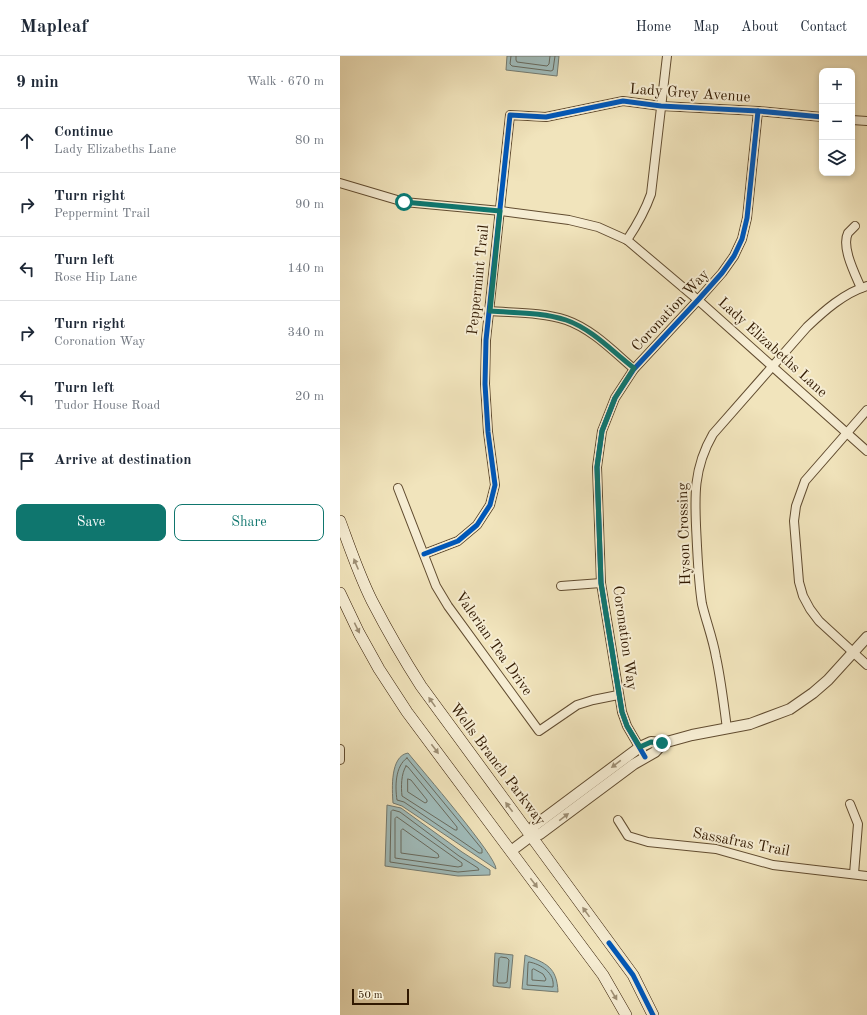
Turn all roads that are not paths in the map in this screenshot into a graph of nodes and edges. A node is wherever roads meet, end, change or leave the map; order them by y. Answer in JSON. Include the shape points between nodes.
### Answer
{"nodes":[{"id":1,"x":667,"y":56,"type":"edge"},
{"id":2,"x":661,"y":106,"type":"junction"},
{"id":3,"x":758,"y":111,"type":"junction"},
{"id":4,"x":510,"y":115,"type":"joint"},
{"id":5,"x":819,"y":117,"type":"edge"},
{"id":6,"x":855,"y":120,"type":"edge"},
{"id":7,"x":867,"y":121,"type":"edge"},
{"id":8,"x":340,"y":183,"type":"edge"},
{"id":9,"x":500,"y":211,"type":"junction"},
{"id":10,"x":855,"y":226,"type":"dead end"},
{"id":11,"x":627,"y":240,"type":"junction"},
{"id":12,"x":864,"y":287,"type":"edge"},
{"id":13,"x":698,"y":300,"type":"junction"},
{"id":14,"x":490,"y":311,"type":"junction"},
{"id":15,"x":772,"y":366,"type":"junction"},
{"id":16,"x":634,"y":368,"type":"junction"},
{"id":17,"x":867,"y":410,"type":"edge"},
{"id":18,"x":846,"y":432,"type":"junction"},
{"id":19,"x":867,"y":451,"type":"edge"},
{"id":20,"x":398,"y":488,"type":"dead end"},
{"id":21,"x":340,"y":521,"type":"edge"},
{"id":22,"x":424,"y":554,"type":"junction"},
{"id":23,"x":601,"y":583,"type":"junction"},
{"id":24,"x":561,"y":586,"type":"dead end"},
{"id":25,"x":340,"y":593,"type":"edge"},
{"id":26,"x":867,"y":637,"type":"edge"},
{"id":27,"x":853,"y":652,"type":"junction"},
{"id":28,"x":867,"y":665,"type":"edge"},
{"id":29,"x":618,"y":695,"type":"junction"},
{"id":30,"x":728,"y":729,"type":"junction"},
{"id":31,"x":662,"y":743,"type":"junction"},
{"id":32,"x":640,"y":747,"type":"junction"},
{"id":33,"x":340,"y":749,"type":"edge"},
{"id":34,"x":645,"y":757,"type":"junction"},
{"id":35,"x":340,"y":760,"type":"edge"},
{"id":36,"x":850,"y":804,"type":"dead end"},
{"id":37,"x":618,"y":820,"type":"dead end"},
{"id":38,"x":531,"y":836,"type":"junction"},
{"id":39,"x":511,"y":851,"type":"junction"},
{"id":40,"x":854,"y":874,"type":"junction"},
{"id":41,"x":867,"y":876,"type":"edge"},
{"id":42,"x":626,"y":1015,"type":"edge"},
{"id":43,"x":653,"y":1015,"type":"edge"}],
"edges":[{"from":1,"to":2,"type":"street"},
{"from":2,"to":3,"type":"street","name":"Lady Grey Avenue"},
{"from":2,"to":4,"type":"street","name":"Lady Grey Avenue","via":[[623,101],[546,116]]},
{"from":2,"to":11,"type":"street","via":[[650,194],[640,221]]},
{"from":3,"to":5,"type":"street","name":"Lady Grey Avenue"},
{"from":3,"to":13,"type":"street","name":"Coronation Way","via":[[747,218],[742,239],[722,273]]},
{"from":4,"to":9,"type":"street","name":"Peppermint Trail"},
{"from":6,"to":7,"type":"street"},
{"from":8,"to":9,"type":"street","name":"Lady Elizabeths Lane","via":[[404,202]]},
{"from":9,"to":11,"type":"street","name":"Lady Elizabeths Lane","via":[[569,220],[598,227]]},
{"from":9,"to":14,"type":"street","name":"Peppermint Trail"},
{"from":10,"to":12,"type":"street","via":[[848,234],[846,248],[851,265]]},
{"from":11,"to":13,"type":"street","name":"Lady Elizabeths Lane"},
{"from":12,"to":15,"type":"street","name":"Hyson Crossing","via":[[823,312]]},
{"from":13,"to":15,"type":"street","name":"Lady Elizabeths Lane"},
{"from":13,"to":16,"type":"street","name":"Coronation Way"},
{"from":14,"to":16,"type":"street","via":[[543,315],[567,321],[591,333]]},
{"from":14,"to":22,"type":"street","name":"Peppermint Trail","via":[[486,340],[485,384],[495,485],[490,506],[477,526],[458,541]]},
{"from":15,"to":18,"type":"street","name":"Lady Elizabeths Lane"},
{"from":15,"to":30,"type":"street","name":"Hyson Crossing","via":[[713,434],[699,463],[696,481],[700,586],[716,657]]},
{"from":16,"to":23,"type":"street","name":"Coronation Way","via":[[615,398],[602,431],[597,467]]},
{"from":17,"to":18,"type":"street"},
{"from":18,"to":19,"type":"street","name":"Lady Elizabeths Lane"},
{"from":18,"to":27,"type":"street","via":[[805,481],[796,506],[794,521],[799,582],[803,596],[819,621]]},
{"from":20,"to":22,"type":"street","name":"Valerian Tea Drive"},
{"from":38,"to":21,"type":"main road","name":"Wells Branch Parkway","one_way":true,"via":[[444,719],[396,647],[371,600]]},
{"from":22,"to":29,"type":"street","name":"Valerian Tea Drive","via":[[436,586],[448,606],[539,731],[577,705]]},
{"from":23,"to":24,"type":"street"},
{"from":23,"to":29,"type":"street","name":"Coronation Way"},
{"from":25,"to":39,"type":"main road","one_way":true,"via":[[359,633],[407,712]]},
{"from":26,"to":27,"type":"street"},
{"from":27,"to":28,"type":"street"},
{"from":27,"to":30,"type":"street","via":[[823,684],[790,709]]},
{"from":29,"to":32,"type":"street","name":"Coronation Way","via":[[627,726]]},
{"from":30,"to":31,"type":"street"},
{"from":31,"to":32,"type":"street","via":[[651,742]]},
{"from":31,"to":34,"type":"street","via":[[656,752]]},
{"from":32,"to":34,"type":"street","name":"Coronation Way"},
{"from":32,"to":38,"type":"street","one_way":true,"via":[[534,826]]},
{"from":33,"to":35,"type":"street"},
{"from":38,"to":34,"type":"street","one_way":true,"via":[[540,834]]},
{"from":36,"to":40,"type":"street","via":[[858,824]]},
{"from":37,"to":40,"type":"street","name":"Sassafras Trail","via":[[628,836],[648,842],[716,849],[773,865]]},
{"from":38,"to":39,"type":"street"},
{"from":43,"to":38,"type":"main road","name":"Wells Branch Parkway","one_way":true,"via":[[632,975]]},
{"from":39,"to":42,"type":"main road","one_way":true,"via":[[603,975]]},
{"from":40,"to":41,"type":"street","name":"Sassafras Trail"}]}
